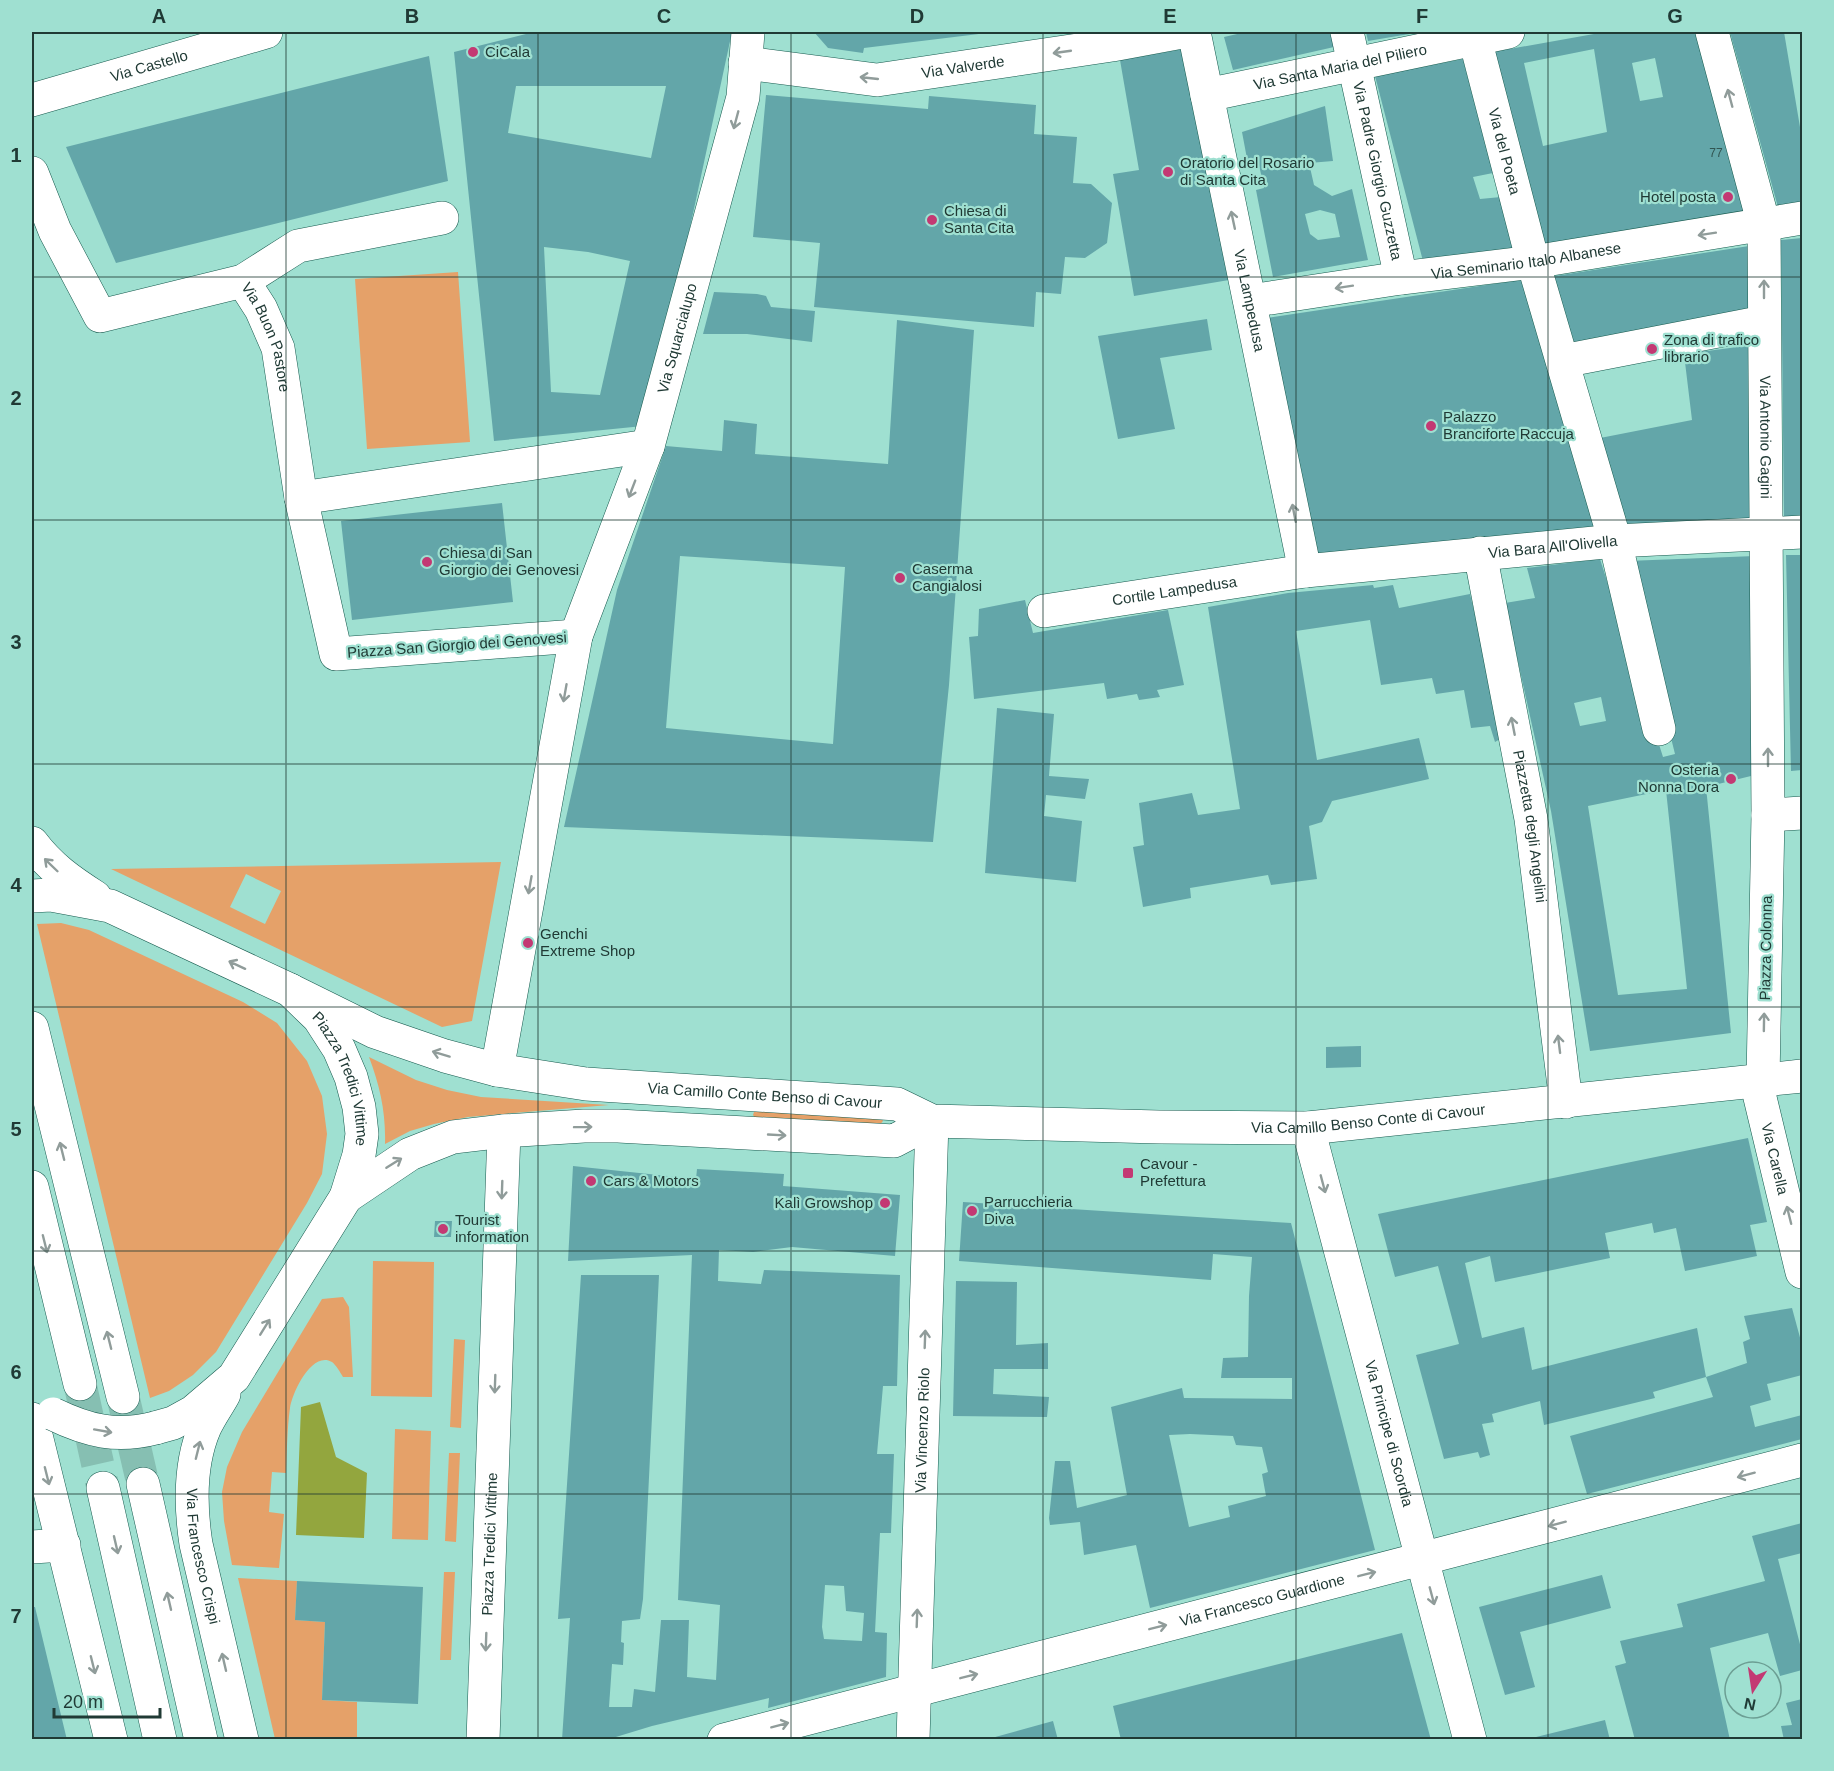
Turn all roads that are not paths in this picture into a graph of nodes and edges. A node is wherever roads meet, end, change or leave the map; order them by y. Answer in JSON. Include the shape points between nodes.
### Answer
{"nodes":[{"id":1,"x":266,"y":32,"type":"edge"},
{"id":2,"x":1182,"y":32,"type":"edge"},
{"id":3,"x":1194,"y":32,"type":"edge"},
{"id":4,"x":1347,"y":32,"type":"edge"},
{"id":5,"x":1508,"y":32,"type":"edge"},
{"id":6,"x":1712,"y":32,"type":"edge"},
{"id":7,"x":1112,"y":38,"type":"edge"},
{"id":8,"x":209,"y":39,"type":"edge"},
{"id":9,"x":1475,"y":39,"type":"junction"},
{"id":10,"x":746,"y":47,"type":"edge"},
{"id":11,"x":1354,"y":65,"type":"junction"},
{"id":12,"x":1207,"y":95,"type":"junction"},
{"id":13,"x":32,"y":100,"type":"edge"},
{"id":14,"x":32,"y":173,"type":"edge"},
{"id":15,"x":442,"y":218,"type":"dead end"},
{"id":16,"x":1803,"y":218,"type":"edge"},
{"id":17,"x":1764,"y":225,"type":"junction"},
{"id":18,"x":1533,"y":262,"type":"junction"},
{"id":19,"x":1401,"y":278,"type":"junction"},
{"id":20,"x":243,"y":281,"type":"junction"},
{"id":21,"x":1251,"y":301,"type":"junction"},
{"id":22,"x":1764,"y":322,"type":"junction"},
{"id":23,"x":1563,"y":361,"type":"junction"},
{"id":24,"x":648,"y":446,"type":"junction"},
{"id":25,"x":301,"y":498,"type":"junction"},
{"id":26,"x":1766,"y":532,"type":"junction"},
{"id":27,"x":1803,"y":532,"type":"edge"},
{"id":28,"x":1615,"y":541,"type":"junction"},
{"id":29,"x":1480,"y":553,"type":"junction"},
{"id":30,"x":1305,"y":571,"type":"junction"},
{"id":31,"x":1044,"y":611,"type":"dead end"},
{"id":32,"x":576,"y":636,"type":"junction"},
{"id":33,"x":1659,"y":729,"type":"dead end"},
{"id":34,"x":1803,"y":813,"type":"edge"},
{"id":35,"x":1768,"y":815,"type":"junction"},
{"id":36,"x":32,"y":843,"type":"edge"},
{"id":37,"x":32,"y":896,"type":"edge"},
{"id":38,"x":110,"y":906,"type":"junction"},
{"id":39,"x":290,"y":990,"type":"junction"},
{"id":40,"x":32,"y":1028,"type":"edge"},
{"id":41,"x":497,"y":1070,"type":"junction"},
{"id":42,"x":1803,"y":1076,"type":"edge"},
{"id":43,"x":1759,"y":1081,"type":"junction"},
{"id":44,"x":1566,"y":1102,"type":"junction"},
{"id":45,"x":932,"y":1121,"type":"junction"},
{"id":46,"x":1308,"y":1128,"type":"junction"},
{"id":47,"x":504,"y":1131,"type":"junction"},
{"id":48,"x":32,"y":1187,"type":"edge"},
{"id":49,"x":346,"y":1197,"type":"junction"},
{"id":50,"x":1803,"y":1272,"type":"edge"},
{"id":51,"x":234,"y":1377,"type":"junction"},
{"id":52,"x":80,"y":1384,"type":"tunnel mouth"},
{"id":53,"x":123,"y":1397,"type":"tunnel mouth"},
{"id":54,"x":39,"y":1410,"type":"edge"},
{"id":55,"x":1803,"y":1460,"type":"edge"},
{"id":56,"x":142,"y":1484,"type":"tunnel mouth"},
{"id":57,"x":103,"y":1488,"type":"tunnel mouth"},
{"id":58,"x":64,"y":1545,"type":"junction"},
{"id":59,"x":32,"y":1547,"type":"edge"},
{"id":60,"x":1423,"y":1559,"type":"junction"},
{"id":61,"x":915,"y":1690,"type":"junction"},
{"id":62,"x":111,"y":1740,"type":"edge"},
{"id":63,"x":160,"y":1740,"type":"edge"},
{"id":64,"x":201,"y":1740,"type":"edge"},
{"id":65,"x":242,"y":1740,"type":"edge"},
{"id":66,"x":483,"y":1740,"type":"edge"},
{"id":67,"x":724,"y":1740,"type":"edge"},
{"id":68,"x":913,"y":1740,"type":"edge"},
{"id":69,"x":1470,"y":1740,"type":"edge"}],
"edges":[{"from":1,"to":8,"type":"street","name":"Via Castello"},
{"from":2,"to":7,"type":"street","name":"Via Valverde"},
{"from":3,"to":12,"type":"street","name":"Via Lampedusa"},
{"from":4,"to":11,"type":"street","name":"Via Padre Giorgio Guzzetta"},
{"from":5,"to":9,"type":"street","name":"Via Santa Maria del Piliero"},
{"from":17,"to":6,"type":"street","name":"Via Antonio Gagini","one_way":true},
{"from":7,"to":10,"type":"street","name":"Via Valverde","one_way":true,"via":[[877,80]]},
{"from":8,"to":13,"type":"street","name":"Via Castello"},
{"from":9,"to":11,"type":"street","name":"Via Santa Maria del Piliero"},
{"from":9,"to":18,"type":"street","name":"Via del Poeta"},
{"from":10,"to":24,"type":"street","name":"Via Squarcialupo","one_way":true,"via":[[742,97]]},
{"from":11,"to":12,"type":"street","name":"Via Santa Maria del Piliero"},
{"from":11,"to":19,"type":"street","name":"Via Padre Giorgio Guzzetta"},
{"from":21,"to":12,"type":"street","name":"Via Lampedusa","one_way":true},
{"from":14,"to":20,"type":"street","via":[[55,231],[100,316]]},
{"from":15,"to":20,"type":"street","name":"Via Buon Pastore","via":[[297,246]]},
{"from":16,"to":17,"type":"street","name":"Via Seminario Italo Albanese"},
{"from":17,"to":18,"type":"street","name":"Via Seminario Italo Albanese","one_way":true},
{"from":22,"to":17,"type":"street","name":"Via Antonio Gagini","one_way":true},
{"from":18,"to":19,"type":"street","name":"Via Seminario Italo Albanese"},
{"from":18,"to":23,"type":"street","name":"Via del Poeta"},
{"from":19,"to":21,"type":"street","name":"Via Seminario Italo Albanese","one_way":true},
{"from":20,"to":25,"type":"street","name":"Via Buon Pastore","via":[[278,348]]},
{"from":30,"to":21,"type":"street","name":"Via Lampedusa","one_way":true},
{"from":22,"to":23,"type":"street"},
{"from":22,"to":26,"type":"street","name":"Via Antonio Gagini"},
{"from":23,"to":28,"type":"street","name":"Via del Poeta"},
{"from":24,"to":25,"type":"street"},
{"from":24,"to":32,"type":"street","name":"Via Squarcialupo","one_way":true},
{"from":25,"to":32,"type":"street","name":"Piazza San Giorgio dei Genovesi","via":[[336,654]]},
{"from":26,"to":27,"type":"street","name":"Via Bara All'Olivella"},
{"from":26,"to":28,"type":"street","name":"Via Bara All'Olivella"},
{"from":35,"to":26,"type":"street","name":"Via Antonio Gagini","one_way":true},
{"from":28,"to":29,"type":"street","name":"Via Bara All'Olivella"},
{"from":28,"to":33,"type":"street","name":"Via del Poeta"},
{"from":29,"to":30,"type":"street","name":"Via Bara All'Olivella"},
{"from":44,"to":29,"type":"street","name":"Piazzetta degli Angelini","one_way":true,"via":[[1531,819]]},
{"from":30,"to":31,"type":"street","name":"Cortile Lampedusa"},
{"from":32,"to":41,"type":"street","name":"Piazza San Giorgio dei Genovesi","one_way":true},
{"from":34,"to":35,"type":"street"},
{"from":43,"to":35,"type":"street","name":"Piazza Colonna","one_way":true},
{"from":38,"to":36,"type":"street","one_way":true,"via":[[61,875]]},
{"from":37,"to":38,"type":"street","name":"Piazza Tredici Vittime","via":[[51,895]]},
{"from":39,"to":38,"type":"street","name":"Piazza Tredici Vittime","one_way":true},
{"from":41,"to":39,"type":"street","name":"Via Camillo Conte Benso di Cavour","one_way":true,"via":[[375,1032]]},
{"from":39,"to":49,"type":"street","name":"Piazza Tredici Vittime","via":[[319,1018],[351,1077],[362,1134]]},
{"from":53,"to":40,"type":"street","one_way":true},
{"from":41,"to":45,"type":"street","name":"Via Camillo Conte Benso di Cavour","via":[[586,1083],[897,1104]]},
{"from":42,"to":43,"type":"street","name":"Via Camillo Benso Conte di Cavour"},
{"from":43,"to":44,"type":"street","name":"Via Camillo Benso Conte di Cavour"},
{"from":50,"to":43,"type":"street","name":"Via Carella","one_way":true},
{"from":44,"to":46,"type":"street","name":"Via Camillo Benso Conte di Cavour"},
{"from":45,"to":46,"type":"street","name":"Via Camillo Benso Conte di Cavour"},
{"from":47,"to":45,"type":"street","one_way":true,"via":[[627,1126],[894,1141]]},
{"from":61,"to":45,"type":"street","name":"Via Vincenzo Riolo","one_way":true},
{"from":46,"to":60,"type":"street","name":"Via Principe di Scordia","one_way":true},
{"from":49,"to":47,"type":"street","one_way":true,"via":[[410,1154],[453,1137]]},
{"from":47,"to":66,"type":"street","name":"Piazza Tredici Vittime","one_way":true},
{"from":48,"to":52,"type":"street","one_way":true},
{"from":51,"to":49,"type":"street","name":"Piazza Tredici Vittime","one_way":true},
{"from":54,"to":51,"type":"street","name":"Piazza Tredici Vittime","one_way":true,"bridge":true,"via":[[93,1429],[136,1433],[173,1423],[193,1412]]},
{"from":65,"to":51,"type":"street","name":"Via Francesco Crispi","one_way":true,"via":[[192,1513],[196,1454],[205,1427]]},
{"from":54,"to":58,"type":"street","one_way":true},
{"from":55,"to":60,"type":"street","name":"Via Francesco Guardione","one_way":true},
{"from":64,"to":56,"type":"street","one_way":true},
{"from":57,"to":63,"type":"street","one_way":true},
{"from":58,"to":59,"type":"street"},
{"from":58,"to":62,"type":"street","one_way":true},
{"from":61,"to":60,"type":"street","name":"Via Francesco Guardione","one_way":true},
{"from":60,"to":69,"type":"street","name":"Via Principe di Scordia","one_way":true},
{"from":67,"to":61,"type":"street","name":"Via Francesco Guardione","one_way":true},
{"from":61,"to":68,"type":"street","name":"Via Vincenzo Riolo"}]}
